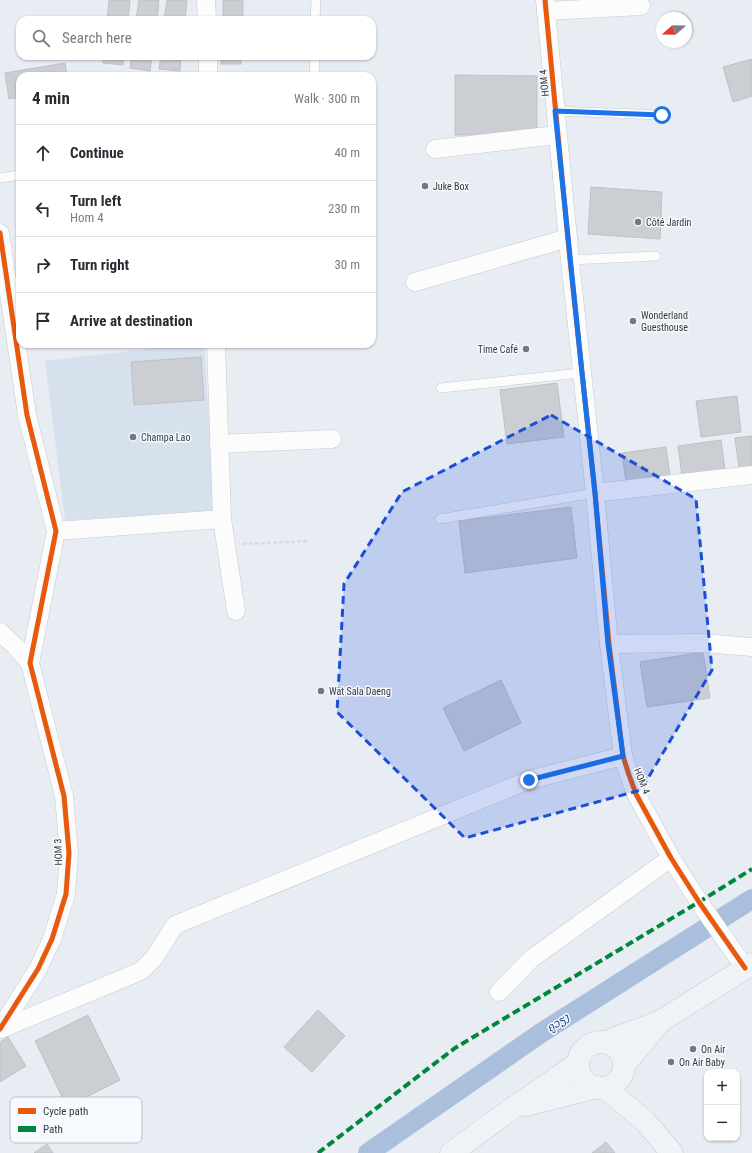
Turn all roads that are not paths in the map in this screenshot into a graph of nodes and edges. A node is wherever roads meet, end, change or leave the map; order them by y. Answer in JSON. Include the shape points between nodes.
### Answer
{"nodes":[{"id":1,"x":206,"y":0,"type":"edge"},
{"id":2,"x":316,"y":0,"type":"edge"},
{"id":3,"x":546,"y":6,"type":"edge"},
{"id":4,"x":642,"y":6,"type":"dead end"},
{"id":5,"x":207,"y":16,"type":"edge"},
{"id":6,"x":315,"y":16,"type":"edge"},
{"id":7,"x":208,"y":60,"type":"edge"},
{"id":8,"x":315,"y":60,"type":"edge"},
{"id":9,"x":208,"y":72,"type":"edge"},
{"id":10,"x":314,"y":72,"type":"edge"},
{"id":11,"x":555,"y":111,"type":"junction"},
{"id":12,"x":662,"y":115,"type":"dead end"},
{"id":13,"x":557,"y":135,"type":"junction"},
{"id":14,"x":435,"y":149,"type":"dead end"},
{"id":15,"x":16,"y":176,"type":"edge"},
{"id":16,"x":0,"y":178,"type":"edge"},
{"id":17,"x":0,"y":233,"type":"edge"},
{"id":18,"x":568,"y":238,"type":"junction"},
{"id":19,"x":656,"y":256,"type":"dead end"},
{"id":20,"x":570,"y":260,"type":"junction"},
{"id":21,"x":415,"y":282,"type":"dead end"},
{"id":22,"x":16,"y":341,"type":"edge"},
{"id":23,"x":17,"y":348,"type":"edge"},
{"id":24,"x":216,"y":348,"type":"edge"},
{"id":25,"x":582,"y":373,"type":"junction"},
{"id":26,"x":441,"y":388,"type":"dead end"},
{"id":27,"x":332,"y":439,"type":"dead end"},
{"id":28,"x":219,"y":444,"type":"junction"},
{"id":29,"x":752,"y":475,"type":"edge"},
{"id":30,"x":595,"y":493,"type":"junction"},
{"id":31,"x":222,"y":519,"type":"junction"},
{"id":32,"x":440,"y":519,"type":"dead end"},
{"id":33,"x":56,"y":531,"type":"junction"},
{"id":34,"x":236,"y":611,"type":"dead end"},
{"id":35,"x":0,"y":632,"type":"edge"},
{"id":36,"x":608,"y":644,"type":"junction"},
{"id":37,"x":752,"y":647,"type":"edge"},
{"id":38,"x":30,"y":663,"type":"junction"},
{"id":39,"x":623,"y":756,"type":"junction"},
{"id":40,"x":671,"y":858,"type":"junction"},
{"id":41,"x":744,"y":962,"type":"edge"},
{"id":42,"x":499,"y":992,"type":"dead end"},
{"id":43,"x":659,"y":1022,"type":"junction"},
{"id":44,"x":0,"y":1029,"type":"edge"},
{"id":45,"x":605,"y":1042,"type":"junction"},
{"id":46,"x":577,"y":1064,"type":"junction"},
{"id":47,"x":623,"y":1069,"type":"junction"},
{"id":48,"x":601,"y":1088,"type":"junction"},
{"id":49,"x":513,"y":1108,"type":"junction"},
{"id":50,"x":645,"y":1121,"type":"junction"},
{"id":51,"x":451,"y":1153,"type":"edge"},
{"id":52,"x":672,"y":1153,"type":"edge"}],
"edges":[{"from":1,"to":5,"type":"street"},
{"from":2,"to":6,"type":"lane"},
{"from":3,"to":4,"type":"street"},
{"from":3,"to":11,"type":"street","name":"HOM 4"},
{"from":7,"to":9,"type":"street"},
{"from":8,"to":10,"type":"lane"},
{"from":11,"to":12,"type":"lane"},
{"from":11,"to":13,"type":"street","name":"HOM 4"},
{"from":13,"to":14,"type":"street"},
{"from":13,"to":18,"type":"street","name":"HOM 4"},
{"from":15,"to":16,"type":"lane"},
{"from":17,"to":22,"type":"street"},
{"from":18,"to":20,"type":"street","name":"HOM 4"},
{"from":18,"to":21,"type":"street"},
{"from":19,"to":20,"type":"lane"},
{"from":20,"to":25,"type":"street","name":"HOM 4"},
{"from":23,"to":33,"type":"street","via":[[27,415]]},
{"from":24,"to":28,"type":"street"},
{"from":25,"to":26,"type":"lane"},
{"from":25,"to":30,"type":"street","name":"HOM 4"},
{"from":27,"to":28,"type":"street"},
{"from":28,"to":31,"type":"street"},
{"from":29,"to":30,"type":"street"},
{"from":30,"to":32,"type":"lane"},
{"from":30,"to":36,"type":"street","name":"HOM 4"},
{"from":31,"to":33,"type":"street"},
{"from":31,"to":34,"type":"street"},
{"from":33,"to":38,"type":"street"},
{"from":35,"to":38,"type":"street"},
{"from":36,"to":37,"type":"street","via":[[704,643]]},
{"from":36,"to":39,"type":"street","name":"HOM 4"},
{"from":38,"to":44,"type":"street","name":"HOM 3","via":[[64,796],[69,853],[66,894],[52,940],[38,969]]},
{"from":39,"to":40,"type":"street","name":"HOM 4","via":[[636,794]]},
{"from":39,"to":44,"type":"street","via":[[529,780],[175,924],[154,958],[141,971]]},
{"from":40,"to":41,"type":"street","name":"HOM 4","via":[[703,908]]},
{"from":40,"to":42,"type":"street","via":[[530,959]]},
{"from":41,"to":43,"type":"street"},
{"from":43,"to":45,"type":"street"},
{"from":43,"to":47,"type":"street"},
{"from":45,"to":46,"type":"street","via":[[593,1043],[583,1050]]},
{"from":45,"to":47,"type":"street","via":[[616,1047],[622,1057]]},
{"from":46,"to":48,"type":"street","via":[[582,1079]]},
{"from":46,"to":49,"type":"street"},
{"from":47,"to":48,"type":"street","via":[[616,1083]]},
{"from":47,"to":50,"type":"street"},
{"from":48,"to":49,"type":"street"},
{"from":48,"to":50,"type":"street"},
{"from":49,"to":51,"type":"street"},
{"from":50,"to":52,"type":"street"}]}
